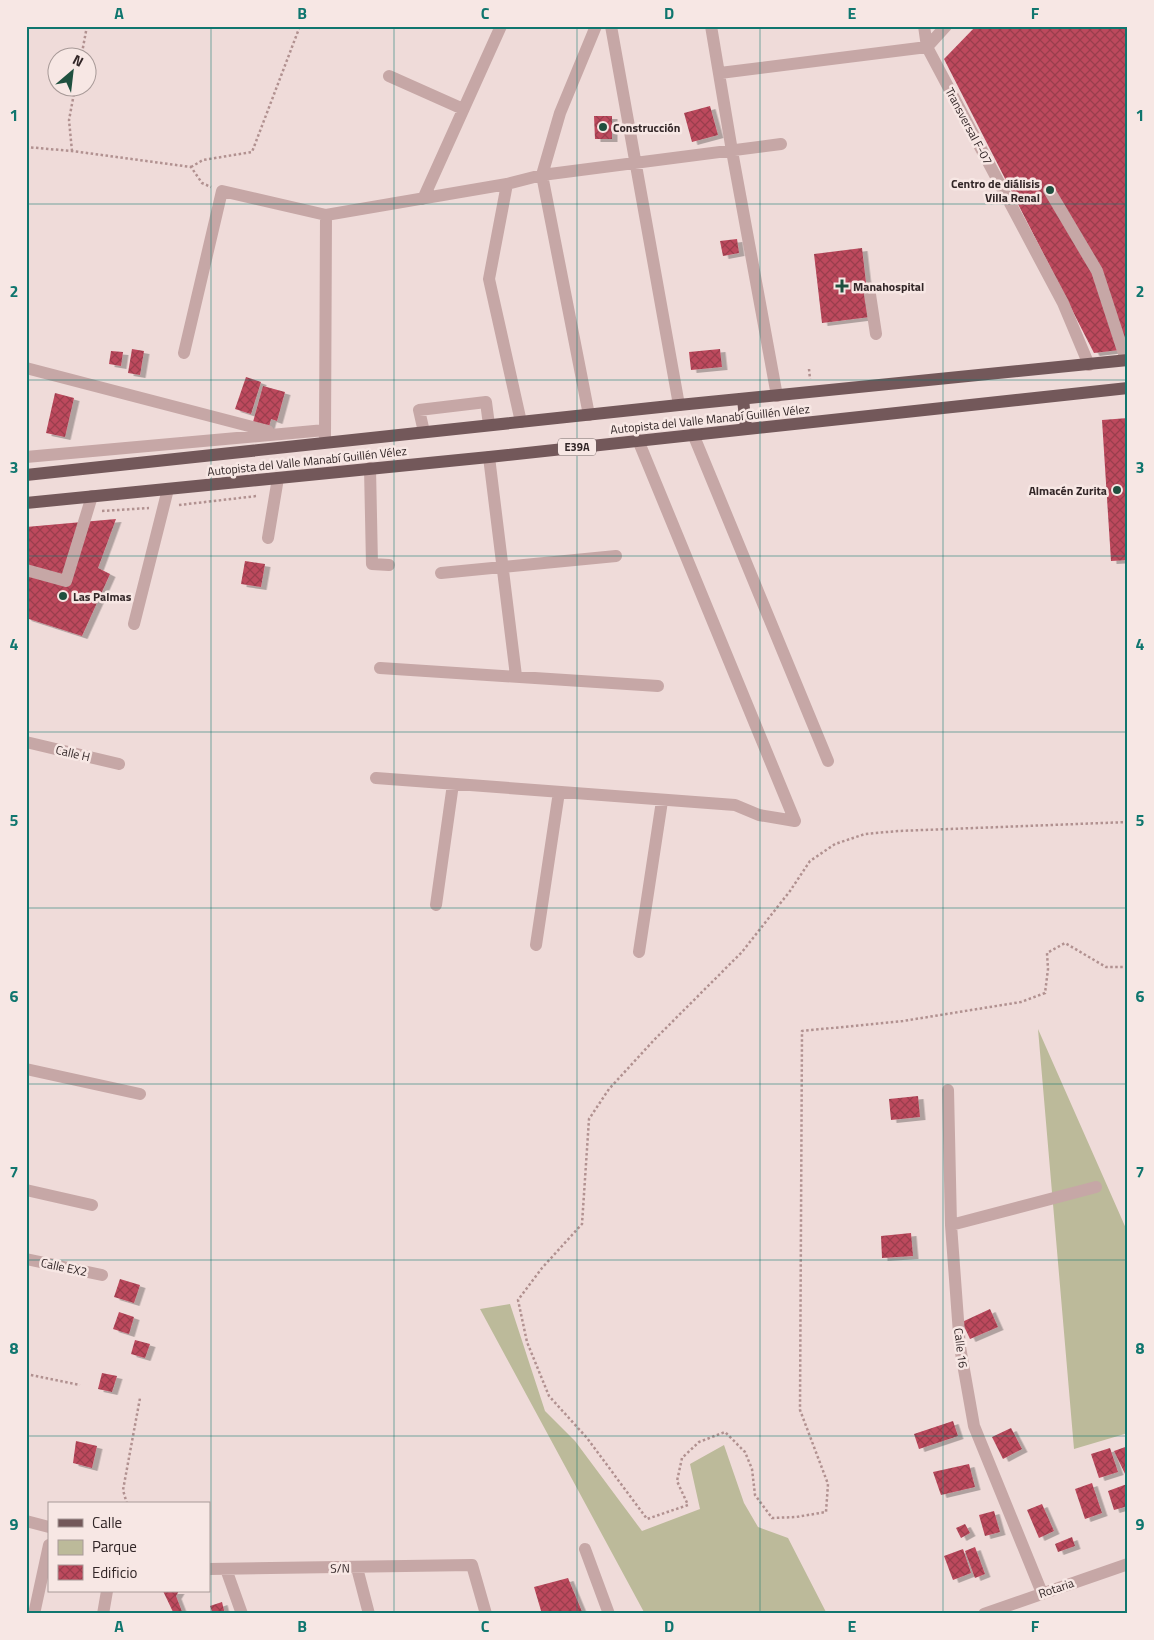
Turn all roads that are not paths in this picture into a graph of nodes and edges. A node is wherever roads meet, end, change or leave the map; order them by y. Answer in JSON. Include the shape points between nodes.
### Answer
{"nodes":[{"id":1,"x":501,"y":26,"type":"edge"},
{"id":2,"x":596,"y":26,"type":"edge"},
{"id":3,"x":611,"y":26,"type":"edge"},
{"id":4,"x":711,"y":26,"type":"edge"},
{"id":5,"x":924,"y":26,"type":"edge"},
{"id":6,"x":946,"y":26,"type":"edge"},
{"id":7,"x":927,"y":47,"type":"junction"},
{"id":8,"x":720,"y":73,"type":"junction"},
{"id":9,"x":389,"y":76,"type":"dead end"},
{"id":10,"x":463,"y":109,"type":"junction"},
{"id":11,"x":781,"y":144,"type":"dead end"},
{"id":12,"x":732,"y":151,"type":"junction"},
{"id":13,"x":635,"y":163,"type":"junction"},
{"id":14,"x":542,"y":175,"type":"junction"},
{"id":15,"x":507,"y":184,"type":"junction"},
{"id":16,"x":1049,"y":190,"type":"dead end"},
{"id":17,"x":423,"y":199,"type":"junction"},
{"id":18,"x":326,"y":215,"type":"junction"},
{"id":19,"x":869,"y":288,"type":"dead end"},
{"id":20,"x":876,"y":334,"type":"dead end"},
{"id":21,"x":184,"y":353,"type":"dead end"},
{"id":22,"x":1127,"y":360,"type":"edge"},
{"id":23,"x":1089,"y":365,"type":"junction"},
{"id":24,"x":26,"y":368,"type":"edge"},
{"id":25,"x":1128,"y":388,"type":"edge"},
{"id":26,"x":777,"y":396,"type":"junction"},
{"id":27,"x":743,"y":399,"type":"junction"},
{"id":28,"x":679,"y":406,"type":"junction"},
{"id":29,"x":589,"y":415,"type":"junction"},
{"id":30,"x":521,"y":422,"type":"junction"},
{"id":31,"x":489,"y":425,"type":"junction"},
{"id":32,"x":746,"y":428,"type":"junction"},
{"id":33,"x":325,"y":430,"type":"junction"},
{"id":34,"x":424,"y":432,"type":"junction"},
{"id":35,"x":277,"y":434,"type":"junction"},
{"id":36,"x":693,"y":434,"type":"junction"},
{"id":37,"x":638,"y":440,"type":"junction"},
{"id":38,"x":325,"y":443,"type":"junction"},
{"id":39,"x":310,"y":444,"type":"junction"},
{"id":40,"x":26,"y":457,"type":"edge"},
{"id":41,"x":489,"y":457,"type":"junction"},
{"id":42,"x":370,"y":468,"type":"junction"},
{"id":43,"x":26,"y":475,"type":"edge"},
{"id":44,"x":278,"y":478,"type":"junction"},
{"id":45,"x":168,"y":489,"type":"junction"},
{"id":46,"x":92,"y":496,"type":"junction"},
{"id":47,"x":26,"y":503,"type":"edge"},
{"id":48,"x":268,"y":538,"type":"dead end"},
{"id":49,"x":616,"y":556,"type":"dead end"},
{"id":50,"x":389,"y":565,"type":"dead end"},
{"id":51,"x":503,"y":567,"type":"junction"},
{"id":52,"x":26,"y":570,"type":"edge"},
{"id":53,"x":441,"y":573,"type":"dead end"},
{"id":54,"x":134,"y":624,"type":"dead end"},
{"id":55,"x":380,"y":668,"type":"dead end"},
{"id":56,"x":516,"y":676,"type":"junction"},
{"id":57,"x":658,"y":686,"type":"dead end"},
{"id":58,"x":26,"y":742,"type":"edge"},
{"id":59,"x":828,"y":762,"type":"dead end"},
{"id":60,"x":119,"y":764,"type":"dead end"},
{"id":61,"x":376,"y":778,"type":"dead end"},
{"id":62,"x":453,"y":784,"type":"junction"},
{"id":63,"x":559,"y":792,"type":"junction"},
{"id":64,"x":662,"y":800,"type":"junction"},
{"id":65,"x":436,"y":905,"type":"dead end"},
{"id":66,"x":536,"y":945,"type":"dead end"},
{"id":67,"x":639,"y":952,"type":"dead end"},
{"id":68,"x":26,"y":1069,"type":"edge"},
{"id":69,"x":948,"y":1090,"type":"dead end"},
{"id":70,"x":140,"y":1094,"type":"dead end"},
{"id":71,"x":1096,"y":1188,"type":"dead end"},
{"id":72,"x":26,"y":1190,"type":"edge"},
{"id":73,"x":92,"y":1205,"type":"dead end"},
{"id":74,"x":951,"y":1225,"type":"junction"},
{"id":75,"x":26,"y":1259,"type":"edge"},
{"id":76,"x":102,"y":1275,"type":"dead end"},
{"id":77,"x":26,"y":1521,"type":"edge"},
{"id":78,"x":48,"y":1527,"type":"edge"},
{"id":79,"x":585,"y":1549,"type":"dead end"},
{"id":80,"x":48,"y":1554,"type":"edge"},
{"id":81,"x":1128,"y":1564,"type":"edge"},
{"id":82,"x":356,"y":1568,"type":"junction"},
{"id":83,"x":210,"y":1569,"type":"edge"},
{"id":84,"x":226,"y":1569,"type":"junction"},
{"id":85,"x":46,"y":1572,"type":"edge"},
{"id":86,"x":107,"y":1592,"type":"edge"},
{"id":87,"x":1042,"y":1593,"type":"junction"},
{"id":88,"x":34,"y":1614,"type":"edge"},
{"id":89,"x":103,"y":1614,"type":"edge"},
{"id":90,"x":242,"y":1614,"type":"edge"},
{"id":91,"x":369,"y":1614,"type":"edge"},
{"id":92,"x":486,"y":1614,"type":"edge"},
{"id":93,"x":609,"y":1614,"type":"edge"},
{"id":94,"x":984,"y":1614,"type":"edge"}],
"edges":[{"from":1,"to":10,"type":"street"},
{"from":2,"to":14,"type":"street","via":[[560,113]]},
{"from":3,"to":13,"type":"street"},
{"from":4,"to":8,"type":"street"},
{"from":5,"to":7,"type":"street","name":"Transversal F-07"},
{"from":6,"to":7,"type":"street"},
{"from":7,"to":8,"type":"street"},
{"from":7,"to":23,"type":"street","name":"Transversal F-07","via":[[1063,303]]},
{"from":8,"to":12,"type":"street"},
{"from":9,"to":10,"type":"street"},
{"from":10,"to":17,"type":"street"},
{"from":11,"to":12,"type":"street"},
{"from":12,"to":13,"type":"street"},
{"from":12,"to":26,"type":"street"},
{"from":13,"to":14,"type":"street"},
{"from":13,"to":28,"type":"street"},
{"from":14,"to":15,"type":"street"},
{"from":14,"to":29,"type":"street"},
{"from":15,"to":17,"type":"street"},
{"from":15,"to":30,"type":"street","via":[[490,279]]},
{"from":16,"to":22,"type":"street","via":[[1097,271]]},
{"from":17,"to":18,"type":"street"},
{"from":18,"to":21,"type":"street","via":[[222,191]]},
{"from":18,"to":33,"type":"street"},
{"from":19,"to":20,"type":"street"},
{"from":22,"to":23,"type":"main road","name":"Autopista del Valle Manabí Guillén Vélez"},
{"from":23,"to":26,"type":"main road","name":"Autopista del Valle Manabí Guillén Vélez"},
{"from":24,"to":35,"type":"street"},
{"from":25,"to":32,"type":"main road","name":"Autopista del Valle Manabí Guillén Vélez","number":"E39A"},
{"from":26,"to":27,"type":"main road","name":"Autopista del Valle Manabí Guillén Vélez"},
{"from":27,"to":28,"type":"main road","name":"Autopista del Valle Manabí Guillén Vélez"},
{"from":27,"to":32,"type":"main road"},
{"from":28,"to":29,"type":"main road","name":"Autopista del Valle Manabí Guillén Vélez"},
{"from":29,"to":30,"type":"main road","name":"Autopista del Valle Manabí Guillén Vélez"},
{"from":30,"to":31,"type":"main road","name":"Autopista del Valle Manabí Guillén Vélez"},
{"from":31,"to":34,"type":"main road","name":"Autopista del Valle Manabí Guillén Vélez"},
{"from":31,"to":34,"type":"street","via":[[486,402],[419,410]]},
{"from":32,"to":36,"type":"main road","name":"Autopista del Valle Manabí Guillén Vélez","number":"E39A"},
{"from":33,"to":35,"type":"street"},
{"from":33,"to":38,"type":"street"},
{"from":34,"to":38,"type":"main road","name":"Autopista del Valle Manabí Guillén Vélez"},
{"from":35,"to":39,"type":"street"},
{"from":35,"to":40,"type":"street"},
{"from":36,"to":37,"type":"main road","name":"Autopista del Valle Manabí Guillén Vélez","number":"E39A"},
{"from":36,"to":59,"type":"street"},
{"from":37,"to":41,"type":"main road","name":"Autopista del Valle Manabí Guillén Vélez","number":"E39A"},
{"from":37,"to":64,"type":"street","via":[[795,821],[759,815],[736,805]]},
{"from":38,"to":39,"type":"main road","name":"Autopista del Valle Manabí Guillén Vélez"},
{"from":39,"to":43,"type":"main road","name":"Autopista del Valle Manabí Guillén Vélez"},
{"from":41,"to":42,"type":"main road","name":"Autopista del Valle Manabí Guillén Vélez","number":"E39A"},
{"from":41,"to":51,"type":"street"},
{"from":42,"to":44,"type":"main road","name":"Autopista del Valle Manabí Guillén Vélez","number":"E39A"},
{"from":42,"to":50,"type":"street","via":[[372,564]]},
{"from":44,"to":45,"type":"main road","name":"Autopista del Valle Manabí Guillén Vélez","number":"E39A"},
{"from":44,"to":48,"type":"street"},
{"from":45,"to":46,"type":"main road","name":"Autopista del Valle Manabí Guillén Vélez","number":"E39A"},
{"from":45,"to":54,"type":"street"},
{"from":46,"to":47,"type":"main road","name":"Autopista del Valle Manabí Guillén Vélez","number":"E39A"},
{"from":46,"to":52,"type":"street","via":[[66,582]]},
{"from":49,"to":51,"type":"street"},
{"from":51,"to":53,"type":"street"},
{"from":51,"to":56,"type":"street"},
{"from":55,"to":56,"type":"street"},
{"from":56,"to":57,"type":"street"},
{"from":58,"to":60,"type":"street","name":"Calle H"},
{"from":61,"to":62,"type":"street"},
{"from":62,"to":63,"type":"street"},
{"from":62,"to":65,"type":"street"},
{"from":63,"to":64,"type":"street"},
{"from":63,"to":66,"type":"street"},
{"from":64,"to":67,"type":"street"},
{"from":68,"to":70,"type":"street"},
{"from":69,"to":74,"type":"street","name":"Calle 16"},
{"from":71,"to":74,"type":"street"},
{"from":72,"to":73,"type":"street"},
{"from":74,"to":87,"type":"street","name":"Calle 16","via":[[960,1347],[974,1426]]},
{"from":75,"to":76,"type":"street","name":"Calle EX2"},
{"from":77,"to":78,"type":"street"},
{"from":79,"to":93,"type":"street"},
{"from":80,"to":85,"type":"street"},
{"from":81,"to":87,"type":"street","name":"Rotaria"},
{"from":82,"to":84,"type":"street","name":"S/N"},
{"from":82,"to":91,"type":"street"},
{"from":82,"to":92,"type":"street","name":"S/N","via":[[472,1565]]},
{"from":83,"to":84,"type":"street","name":"S/N"},
{"from":84,"to":90,"type":"street"},
{"from":85,"to":88,"type":"street"},
{"from":86,"to":89,"type":"street"},
{"from":87,"to":94,"type":"street","name":"Rotaria"}]}
